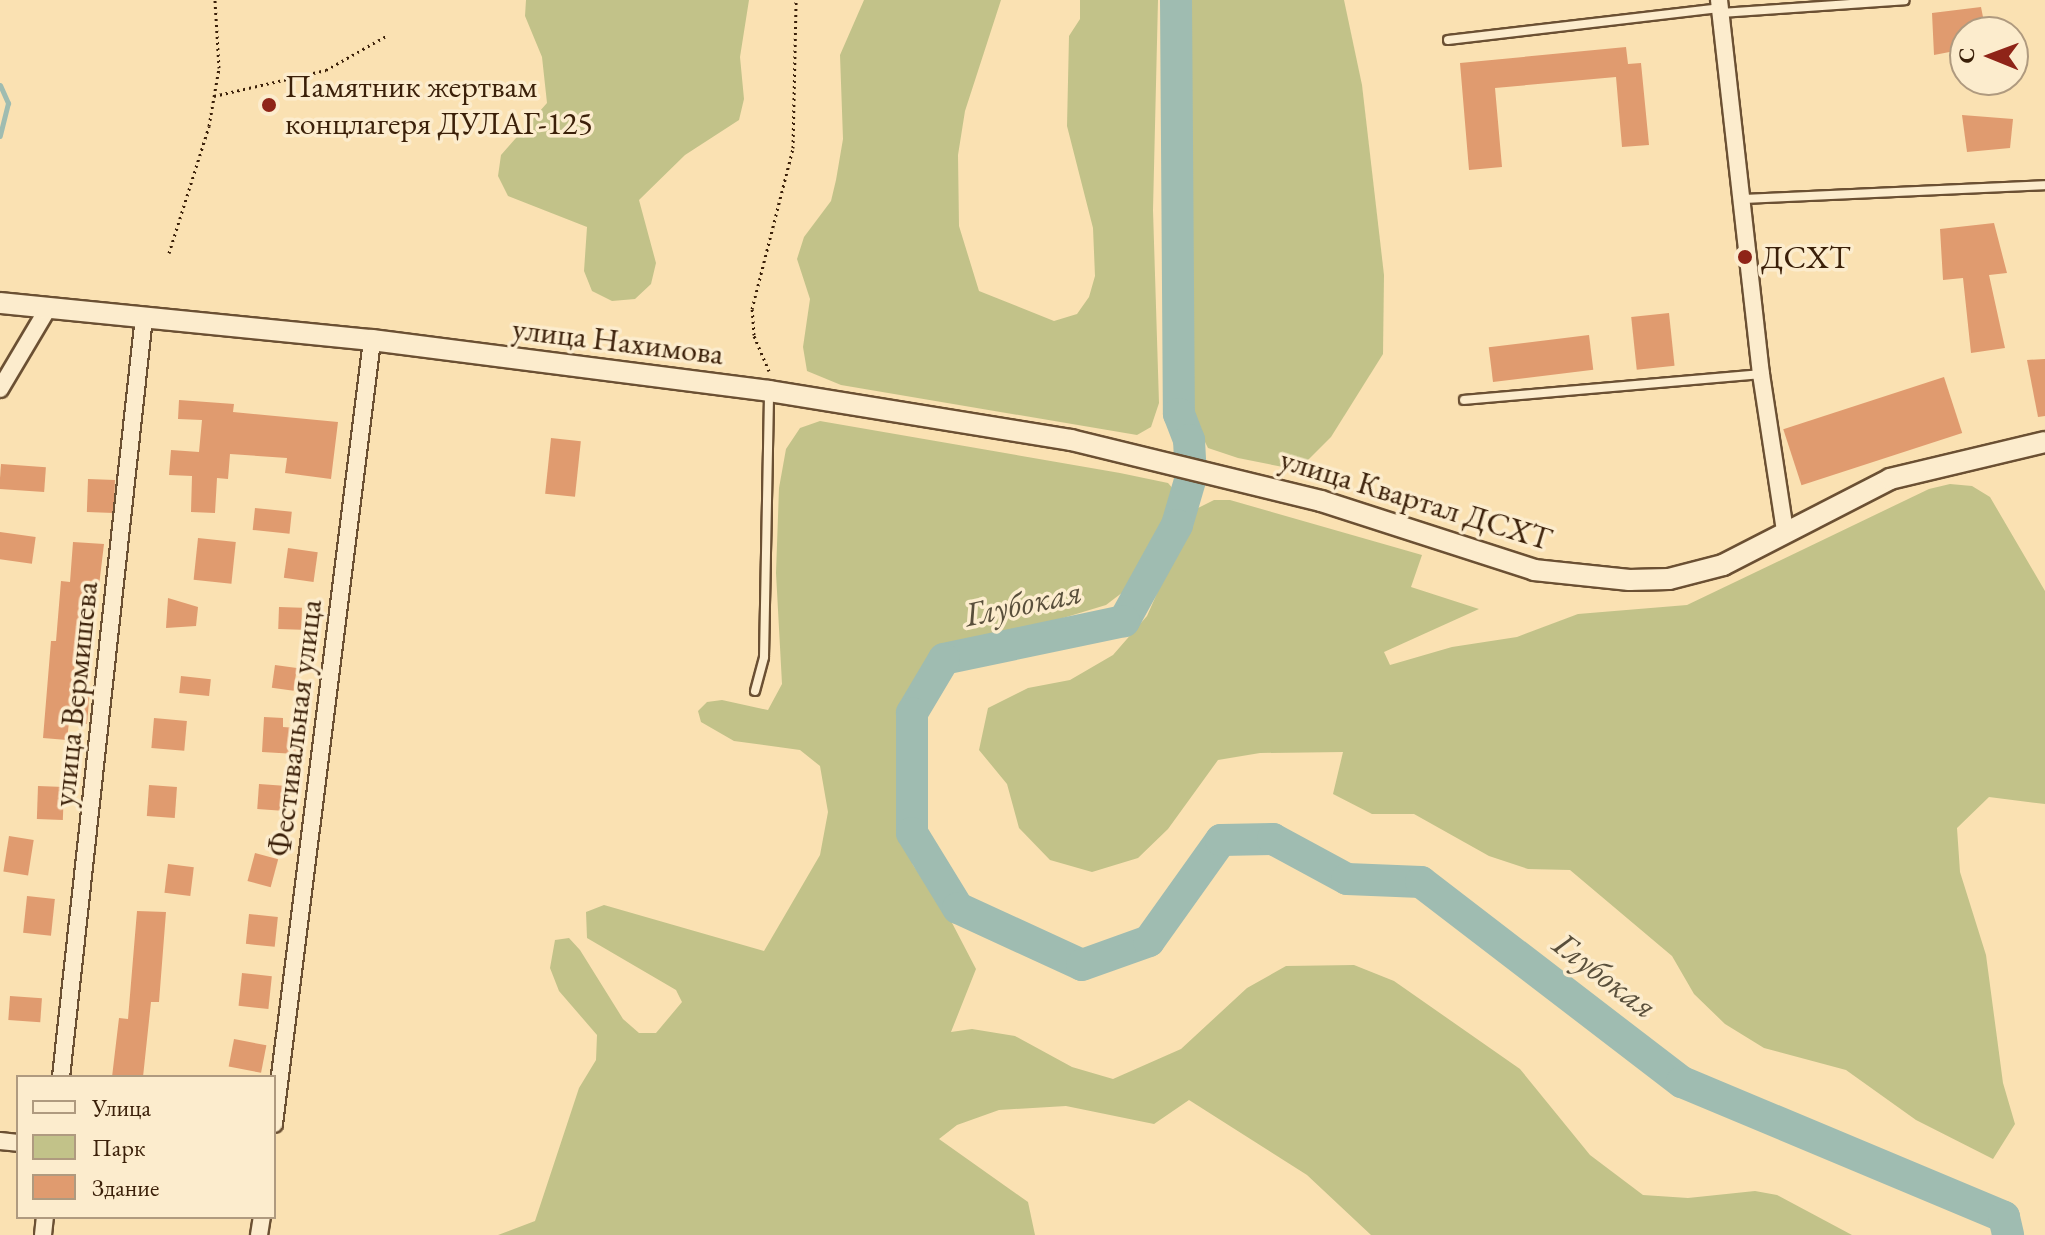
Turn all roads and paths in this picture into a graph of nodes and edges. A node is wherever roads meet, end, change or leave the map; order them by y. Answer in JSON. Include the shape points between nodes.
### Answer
{"nodes":[{"id":1,"x":215,"y":0,"type":"edge"},
{"id":2,"x":796,"y":0,"type":"edge"},
{"id":3,"x":1905,"y":0,"type":"edge"},
{"id":4,"x":1720,"y":7,"type":"edge"},
{"id":5,"x":386,"y":36,"type":"dead end"},
{"id":6,"x":1448,"y":40,"type":"dead end"},
{"id":7,"x":214,"y":96,"type":"junction"},
{"id":8,"x":2045,"y":185,"type":"edge"},
{"id":9,"x":1742,"y":199,"type":"junction"},
{"id":10,"x":169,"y":253,"type":"dead end"},
{"id":11,"x":0,"y":303,"type":"edge"},
{"id":12,"x":48,"y":308,"type":"junction"},
{"id":13,"x":144,"y":317,"type":"junction"},
{"id":14,"x":372,"y":340,"type":"junction"},
{"id":15,"x":1761,"y":374,"type":"junction"},
{"id":16,"x":0,"y":389,"type":"edge"},
{"id":17,"x":769,"y":391,"type":"junction"},
{"id":18,"x":1464,"y":400,"type":"dead end"},
{"id":19,"x":2045,"y":442,"type":"edge"},
{"id":20,"x":1223,"y":473,"type":"joint"},
{"id":21,"x":1785,"y":530,"type":"junction"},
{"id":22,"x":755,"y":691,"type":"dead end"},
{"id":23,"x":61,"y":1075,"type":"edge"},
{"id":24,"x":276,"y":1108,"type":"edge"}],
"edges":[{"from":1,"to":7,"type":"path","via":[[219,68]]},
{"from":2,"to":17,"type":"path","via":[[788,183],[752,309],[757,343],[769,369]]},
{"from":3,"to":4,"type":"lane"},
{"from":4,"to":6,"type":"lane"},
{"from":4,"to":9,"type":"street"},
{"from":5,"to":7,"type":"path","via":[[326,70]]},
{"from":7,"to":10,"type":"path"},
{"from":8,"to":9,"type":"lane"},
{"from":9,"to":15,"type":"street"},
{"from":11,"to":12,"type":"street","name":"улица Нахимова"},
{"from":12,"to":13,"type":"street","name":"улица Нахимова"},
{"from":12,"to":16,"type":"street"},
{"from":13,"to":14,"type":"street","name":"улица Нахимова"},
{"from":13,"to":23,"type":"street","name":"улица Вермишева"},
{"from":14,"to":17,"type":"street","name":"улица Нахимова"},
{"from":14,"to":24,"type":"street","name":"Фестивальная улица"},
{"from":15,"to":18,"type":"lane"},
{"from":15,"to":21,"type":"street"},
{"from":17,"to":20,"type":"street","name":"улица Нахимова"},
{"from":17,"to":22,"type":"lane","via":[[765,625]]},
{"from":19,"to":21,"type":"street","name":"улица Квартал ДСХТ","via":[[1890,479]]},
{"from":20,"to":21,"type":"street","name":"улица Квартал ДСХТ","via":[[1555,573],[1653,581],[1682,576],[1723,565]]}]}
